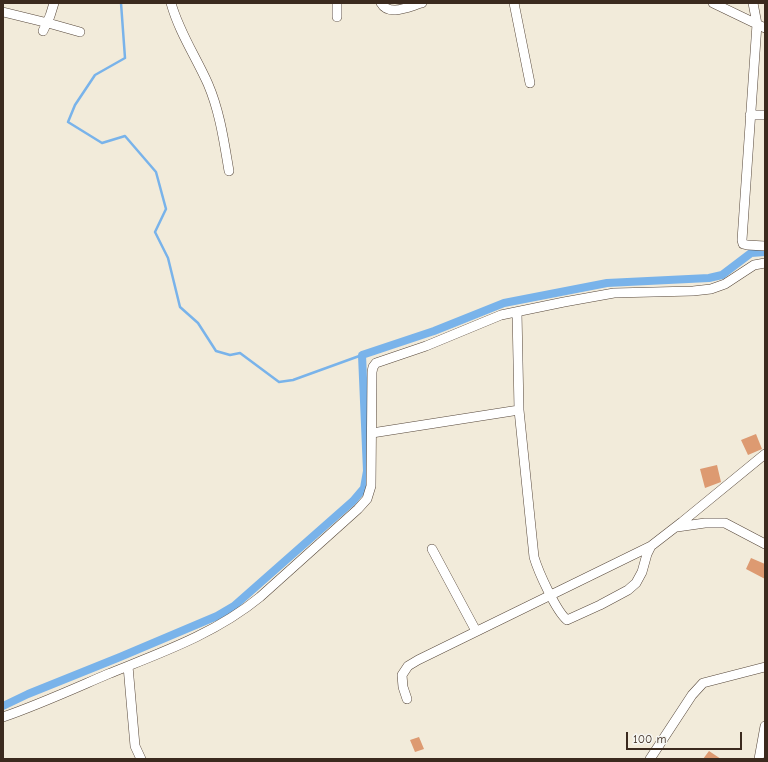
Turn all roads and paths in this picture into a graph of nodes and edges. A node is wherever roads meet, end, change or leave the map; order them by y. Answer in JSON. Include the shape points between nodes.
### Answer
{"nodes":[{"id":1,"x":54,"y":3,"type":"edge"},
{"id":2,"x":171,"y":3,"type":"edge"},
{"id":3,"x":337,"y":3,"type":"edge"},
{"id":4,"x":381,"y":3,"type":"edge"},
{"id":5,"x":422,"y":3,"type":"edge"},
{"id":6,"x":514,"y":3,"type":"edge"},
{"id":7,"x":713,"y":3,"type":"edge"},
{"id":8,"x":753,"y":3,"type":"edge"},
{"id":9,"x":3,"y":12,"type":"edge"},
{"id":10,"x":337,"y":17,"type":"dead end"},
{"id":11,"x":761,"y":26,"type":"edge"},
{"id":12,"x":46,"y":27,"type":"junction"},
{"id":13,"x":80,"y":32,"type":"dead end"},
{"id":14,"x":530,"y":83,"type":"dead end"},
{"id":15,"x":750,"y":115,"type":"junction"},
{"id":16,"x":765,"y":115,"type":"edge"},
{"id":17,"x":229,"y":171,"type":"dead end"},
{"id":18,"x":765,"y":246,"type":"edge"},
{"id":19,"x":765,"y":263,"type":"edge"},
{"id":20,"x":517,"y":312,"type":"junction"},
{"id":21,"x":518,"y":410,"type":"junction"},
{"id":22,"x":372,"y":433,"type":"junction"},
{"id":23,"x":765,"y":454,"type":"edge"},
{"id":24,"x":676,"y":527,"type":"junction"},
{"id":25,"x":765,"y":544,"type":"edge"},
{"id":26,"x":651,"y":546,"type":"junction"},
{"id":27,"x":432,"y":549,"type":"dead end"},
{"id":28,"x":551,"y":594,"type":"junction"},
{"id":29,"x":476,"y":631,"type":"junction"},
{"id":30,"x":128,"y":666,"type":"junction"},
{"id":31,"x":765,"y":667,"type":"edge"},
{"id":32,"x":408,"y":699,"type":"dead end"},
{"id":33,"x":3,"y":717,"type":"edge"},
{"id":34,"x":765,"y":726,"type":"edge"},
{"id":35,"x":141,"y":759,"type":"edge"},
{"id":36,"x":650,"y":759,"type":"edge"},
{"id":37,"x":759,"y":759,"type":"edge"}],
"edges":[{"from":1,"to":12,"type":"street"},
{"from":2,"to":17,"type":"street","via":[[218,112]]},
{"from":3,"to":10,"type":"street"},
{"from":4,"to":5,"type":"street","via":[[386,9],[392,10]]},
{"from":6,"to":14,"type":"street"},
{"from":7,"to":11,"type":"street"},
{"from":8,"to":11,"type":"street"},
{"from":9,"to":12,"type":"street"},
{"from":11,"to":15,"type":"street"},
{"from":12,"to":13,"type":"street"},
{"from":15,"to":16,"type":"street"},
{"from":15,"to":18,"type":"street","via":[[742,240],[743,244]]},
{"from":19,"to":20,"type":"street","via":[[754,265],[725,284],[711,288],[693,291],[614,293]]},
{"from":20,"to":21,"type":"street"},
{"from":20,"to":22,"type":"street","via":[[489,319],[426,346],[376,362],[372,372]]},
{"from":21,"to":22,"type":"street"},
{"from":21,"to":28,"type":"street","via":[[534,556],[541,577]]},
{"from":22,"to":30,"type":"street","via":[[371,486],[367,499],[358,509],[245,609],[213,630]]},
{"from":23,"to":24,"type":"street"},
{"from":24,"to":25,"type":"street","via":[[705,523],[725,524]]},
{"from":24,"to":26,"type":"street"},
{"from":26,"to":28,"type":"street"},
{"from":26,"to":28,"type":"street","via":[[636,583],[600,605],[567,620]]},
{"from":27,"to":29,"type":"street"},
{"from":28,"to":29,"type":"street"},
{"from":29,"to":32,"type":"street","via":[[408,666],[402,680]]},
{"from":30,"to":33,"type":"street"},
{"from":30,"to":35,"type":"street","via":[[135,746]]},
{"from":31,"to":36,"type":"street","via":[[704,683],[692,695]]},
{"from":34,"to":37,"type":"street"}]}
